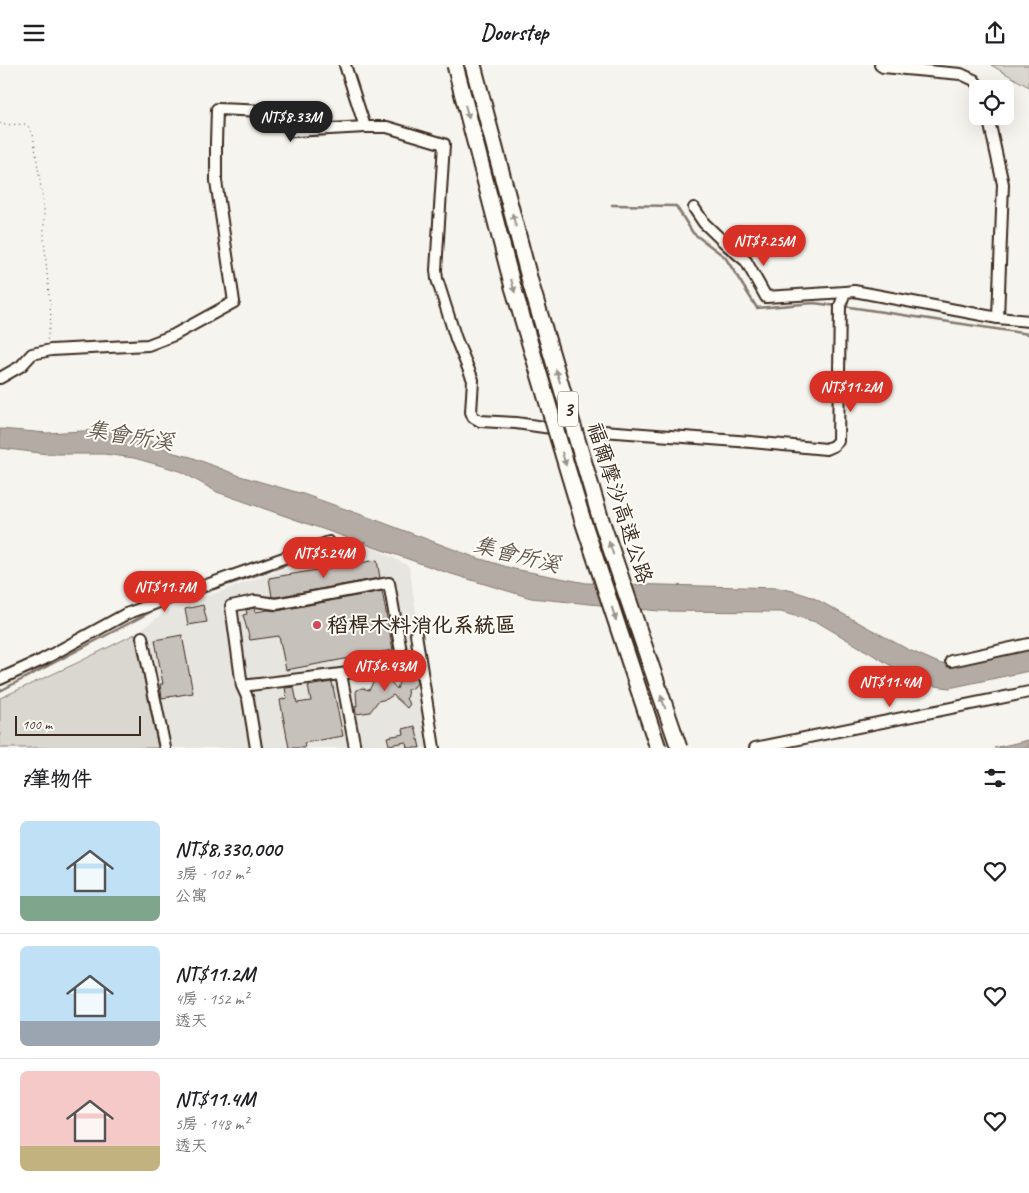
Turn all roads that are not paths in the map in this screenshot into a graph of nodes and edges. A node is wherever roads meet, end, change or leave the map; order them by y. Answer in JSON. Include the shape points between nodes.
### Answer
{"nodes":[{"id":1,"x":345,"y":65,"type":"edge"},
{"id":2,"x":455,"y":65,"type":"edge"},
{"id":3,"x":473,"y":65,"type":"edge"},
{"id":4,"x":880,"y":65,"type":"edge"},
{"id":5,"x":974,"y":80,"type":"edge"},
{"id":6,"x":990,"y":125,"type":"edge"},
{"id":7,"x":365,"y":127,"type":"junction"},
{"id":8,"x":694,"y":208,"type":"dead end"},
{"id":9,"x":845,"y":292,"type":"junction"},
{"id":10,"x":998,"y":318,"type":"junction"},
{"id":11,"x":1029,"y":321,"type":"edge"},
{"id":12,"x":0,"y":378,"type":"edge"},
{"id":13,"x":558,"y":429,"type":"tunnel mouth"},
{"id":14,"x":603,"y":431,"type":"tunnel mouth"},
{"id":15,"x":329,"y":542,"type":"dead end"},
{"id":16,"x":416,"y":634,"type":"dead end"},
{"id":17,"x":142,"y":637,"type":"dead end"},
{"id":18,"x":1029,"y":644,"type":"edge"},
{"id":19,"x":951,"y":661,"type":"dead end"},
{"id":20,"x":341,"y":674,"type":"junction"},
{"id":21,"x":0,"y":679,"type":"edge"},
{"id":22,"x":242,"y":686,"type":"junction"},
{"id":23,"x":1029,"y":692,"type":"edge"},
{"id":24,"x":165,"y":748,"type":"edge"},
{"id":25,"x":256,"y":748,"type":"edge"},
{"id":26,"x":355,"y":748,"type":"edge"},
{"id":27,"x":434,"y":748,"type":"edge"},
{"id":28,"x":658,"y":748,"type":"edge"},
{"id":29,"x":679,"y":748,"type":"edge"},
{"id":30,"x":755,"y":748,"type":"edge"}],
"edges":[{"from":1,"to":7,"type":"street"},
{"from":2,"to":28,"type":"highway","name":"福爾摩沙高速公路","number":"3","one_way":true,"bridge":true,"via":[[513,287],[583,521]]},
{"from":29,"to":3,"type":"highway","name":"福爾摩沙高速公路","number":"3","one_way":true,"bridge":true,"via":[[600,517],[531,285]]},
{"from":4,"to":5,"type":"street","via":[[961,74]]},
{"from":6,"to":10,"type":"street","via":[[1003,184]]},
{"from":7,"to":12,"type":"street","via":[[294,131],[284,116],[265,111],[217,109],[216,181],[234,302],[174,335],[148,345],[32,354],[21,366]]},
{"from":7,"to":13,"type":"street","via":[[387,127],[444,144],[436,270],[456,339],[474,380],[473,417],[480,421]]},
{"from":8,"to":9,"type":"street","via":[[704,223],[746,261],[766,297]]},
{"from":9,"to":10,"type":"street"},
{"from":9,"to":14,"type":"street","via":[[840,306],[838,441],[833,446],[826,449]]},
{"from":10,"to":11,"type":"street"},
{"from":15,"to":21,"type":"street","via":[[126,614]]},
{"from":16,"to":27,"type":"street"},
{"from":17,"to":24,"type":"street"},
{"from":18,"to":19,"type":"street"},
{"from":20,"to":22,"type":"street"},
{"from":20,"to":22,"type":"street","via":[[404,663],[388,583],[276,604],[255,601],[231,606]]},
{"from":20,"to":26,"type":"street"},
{"from":22,"to":25,"type":"street","via":[[248,699]]},
{"from":23,"to":30,"type":"street"}]}
